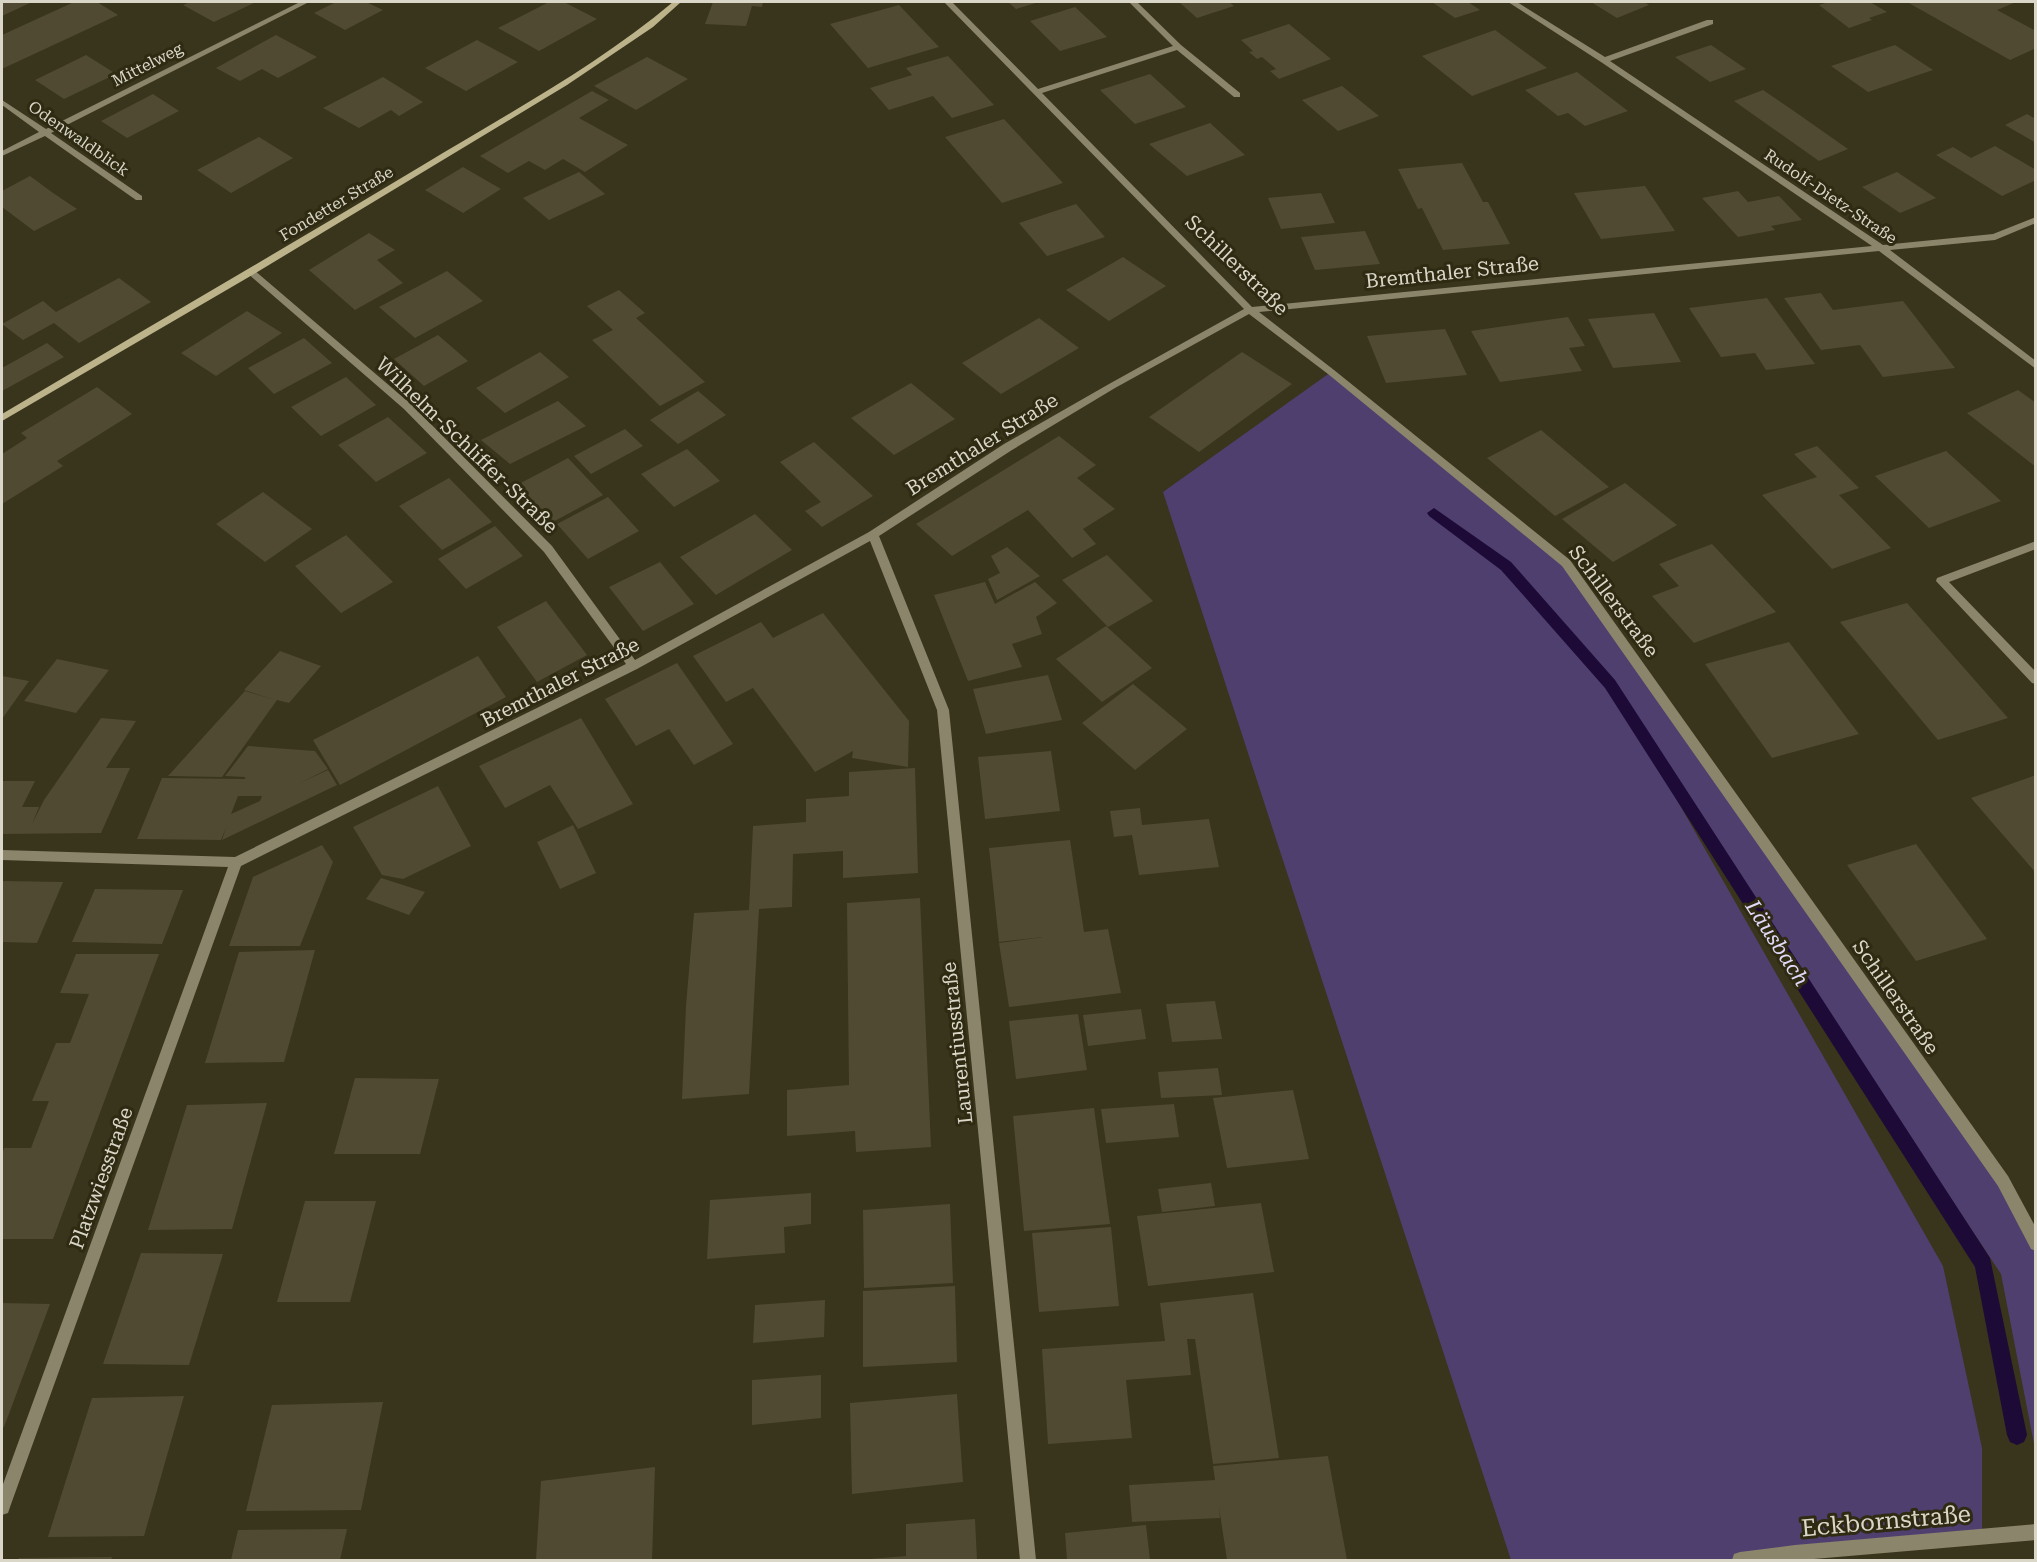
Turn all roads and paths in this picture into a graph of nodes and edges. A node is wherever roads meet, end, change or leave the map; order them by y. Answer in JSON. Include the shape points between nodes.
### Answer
{"nodes":[{"id":1,"x":305,"y":2,"type":"edge"},
{"id":2,"x":677,"y":2,"type":"edge"},
{"id":3,"x":948,"y":2,"type":"edge"},
{"id":4,"x":1133,"y":2,"type":"edge"},
{"id":5,"x":1512,"y":2,"type":"edge"},
{"id":6,"x":1710,"y":22,"type":"dead end"},
{"id":7,"x":1178,"y":47,"type":"junction"},
{"id":8,"x":1604,"y":60,"type":"junction"},
{"id":9,"x":1036,"y":92,"type":"junction"},
{"id":10,"x":1237,"y":95,"type":"dead end"},
{"id":11,"x":2,"y":102,"type":"edge"},
{"id":12,"x":43,"y":132,"type":"junction"},
{"id":13,"x":2,"y":154,"type":"edge"},
{"id":14,"x":139,"y":198,"type":"dead end"},
{"id":15,"x":2036,"y":220,"type":"edge"},
{"id":16,"x":1881,"y":248,"type":"junction"},
{"id":17,"x":251,"y":272,"type":"junction"},
{"id":18,"x":1250,"y":310,"type":"junction"},
{"id":19,"x":2036,"y":366,"type":"edge"},
{"id":20,"x":2,"y":418,"type":"edge"},
{"id":21,"x":873,"y":535,"type":"junction"},
{"id":22,"x":2036,"y":545,"type":"edge"},
{"id":23,"x":633,"y":666,"type":"junction"},
{"id":24,"x":2036,"y":680,"type":"edge"},
{"id":25,"x":2,"y":855,"type":"edge"},
{"id":26,"x":236,"y":862,"type":"junction"},
{"id":27,"x":2036,"y":1245,"type":"edge"},
{"id":28,"x":2,"y":1507,"type":"edge"},
{"id":29,"x":2036,"y":1532,"type":"edge"},
{"id":30,"x":1028,"y":1560,"type":"edge"},
{"id":31,"x":1740,"y":1560,"type":"edge"}],
"edges":[{"from":1,"to":12,"type":"street","name":"Mittelweg"},
{"from":2,"to":17,"type":"street","name":"Fondetter Straße","via":[[564,83]]},
{"from":3,"to":9,"type":"street","name":"Schillerstraße"},
{"from":4,"to":7,"type":"street"},
{"from":5,"to":8,"type":"street","name":"Rudolf-Dietz-Straße"},
{"from":6,"to":8,"type":"street"},
{"from":7,"to":9,"type":"street"},
{"from":7,"to":10,"type":"street"},
{"from":8,"to":16,"type":"street","name":"Rudolf-Dietz-Straße"},
{"from":9,"to":18,"type":"street","name":"Schillerstraße"},
{"from":11,"to":12,"type":"street","name":"Odenwaldblick"},
{"from":12,"to":13,"type":"street","name":"Mittelweg"},
{"from":12,"to":14,"type":"street","name":"Odenwaldblick"},
{"from":15,"to":16,"type":"street","name":"Bremthaler Straße","via":[[1995,237]]},
{"from":16,"to":18,"type":"street","name":"Bremthaler Straße"},
{"from":16,"to":19,"type":"street","name":"Rudolf-Dietz-Straße"},
{"from":17,"to":20,"type":"street","name":"Fondetter Straße"},
{"from":17,"to":23,"type":"street","name":"Wilhelm-Schliffer-Straße","via":[[408,407],[548,549]]},
{"from":18,"to":21,"type":"street","name":"Bremthaler Straße","via":[[1017,442]]},
{"from":18,"to":27,"type":"street","name":"Schillerstraße","via":[[1566,563],[2003,1181]]},
{"from":21,"to":23,"type":"street","name":"Bremthaler Straße"},
{"from":21,"to":30,"type":"street","name":"Laurentiusstraße","via":[[943,710]]},
{"from":22,"to":24,"type":"street","via":[[1941,581]]},
{"from":23,"to":26,"type":"street","name":"Bremthaler Straße"},
{"from":25,"to":26,"type":"street","name":"Bremthaler Straße"},
{"from":26,"to":28,"type":"street","name":"Platzwiesstraße"},
{"from":29,"to":31,"type":"street","name":"Eckbornstraße"}]}
